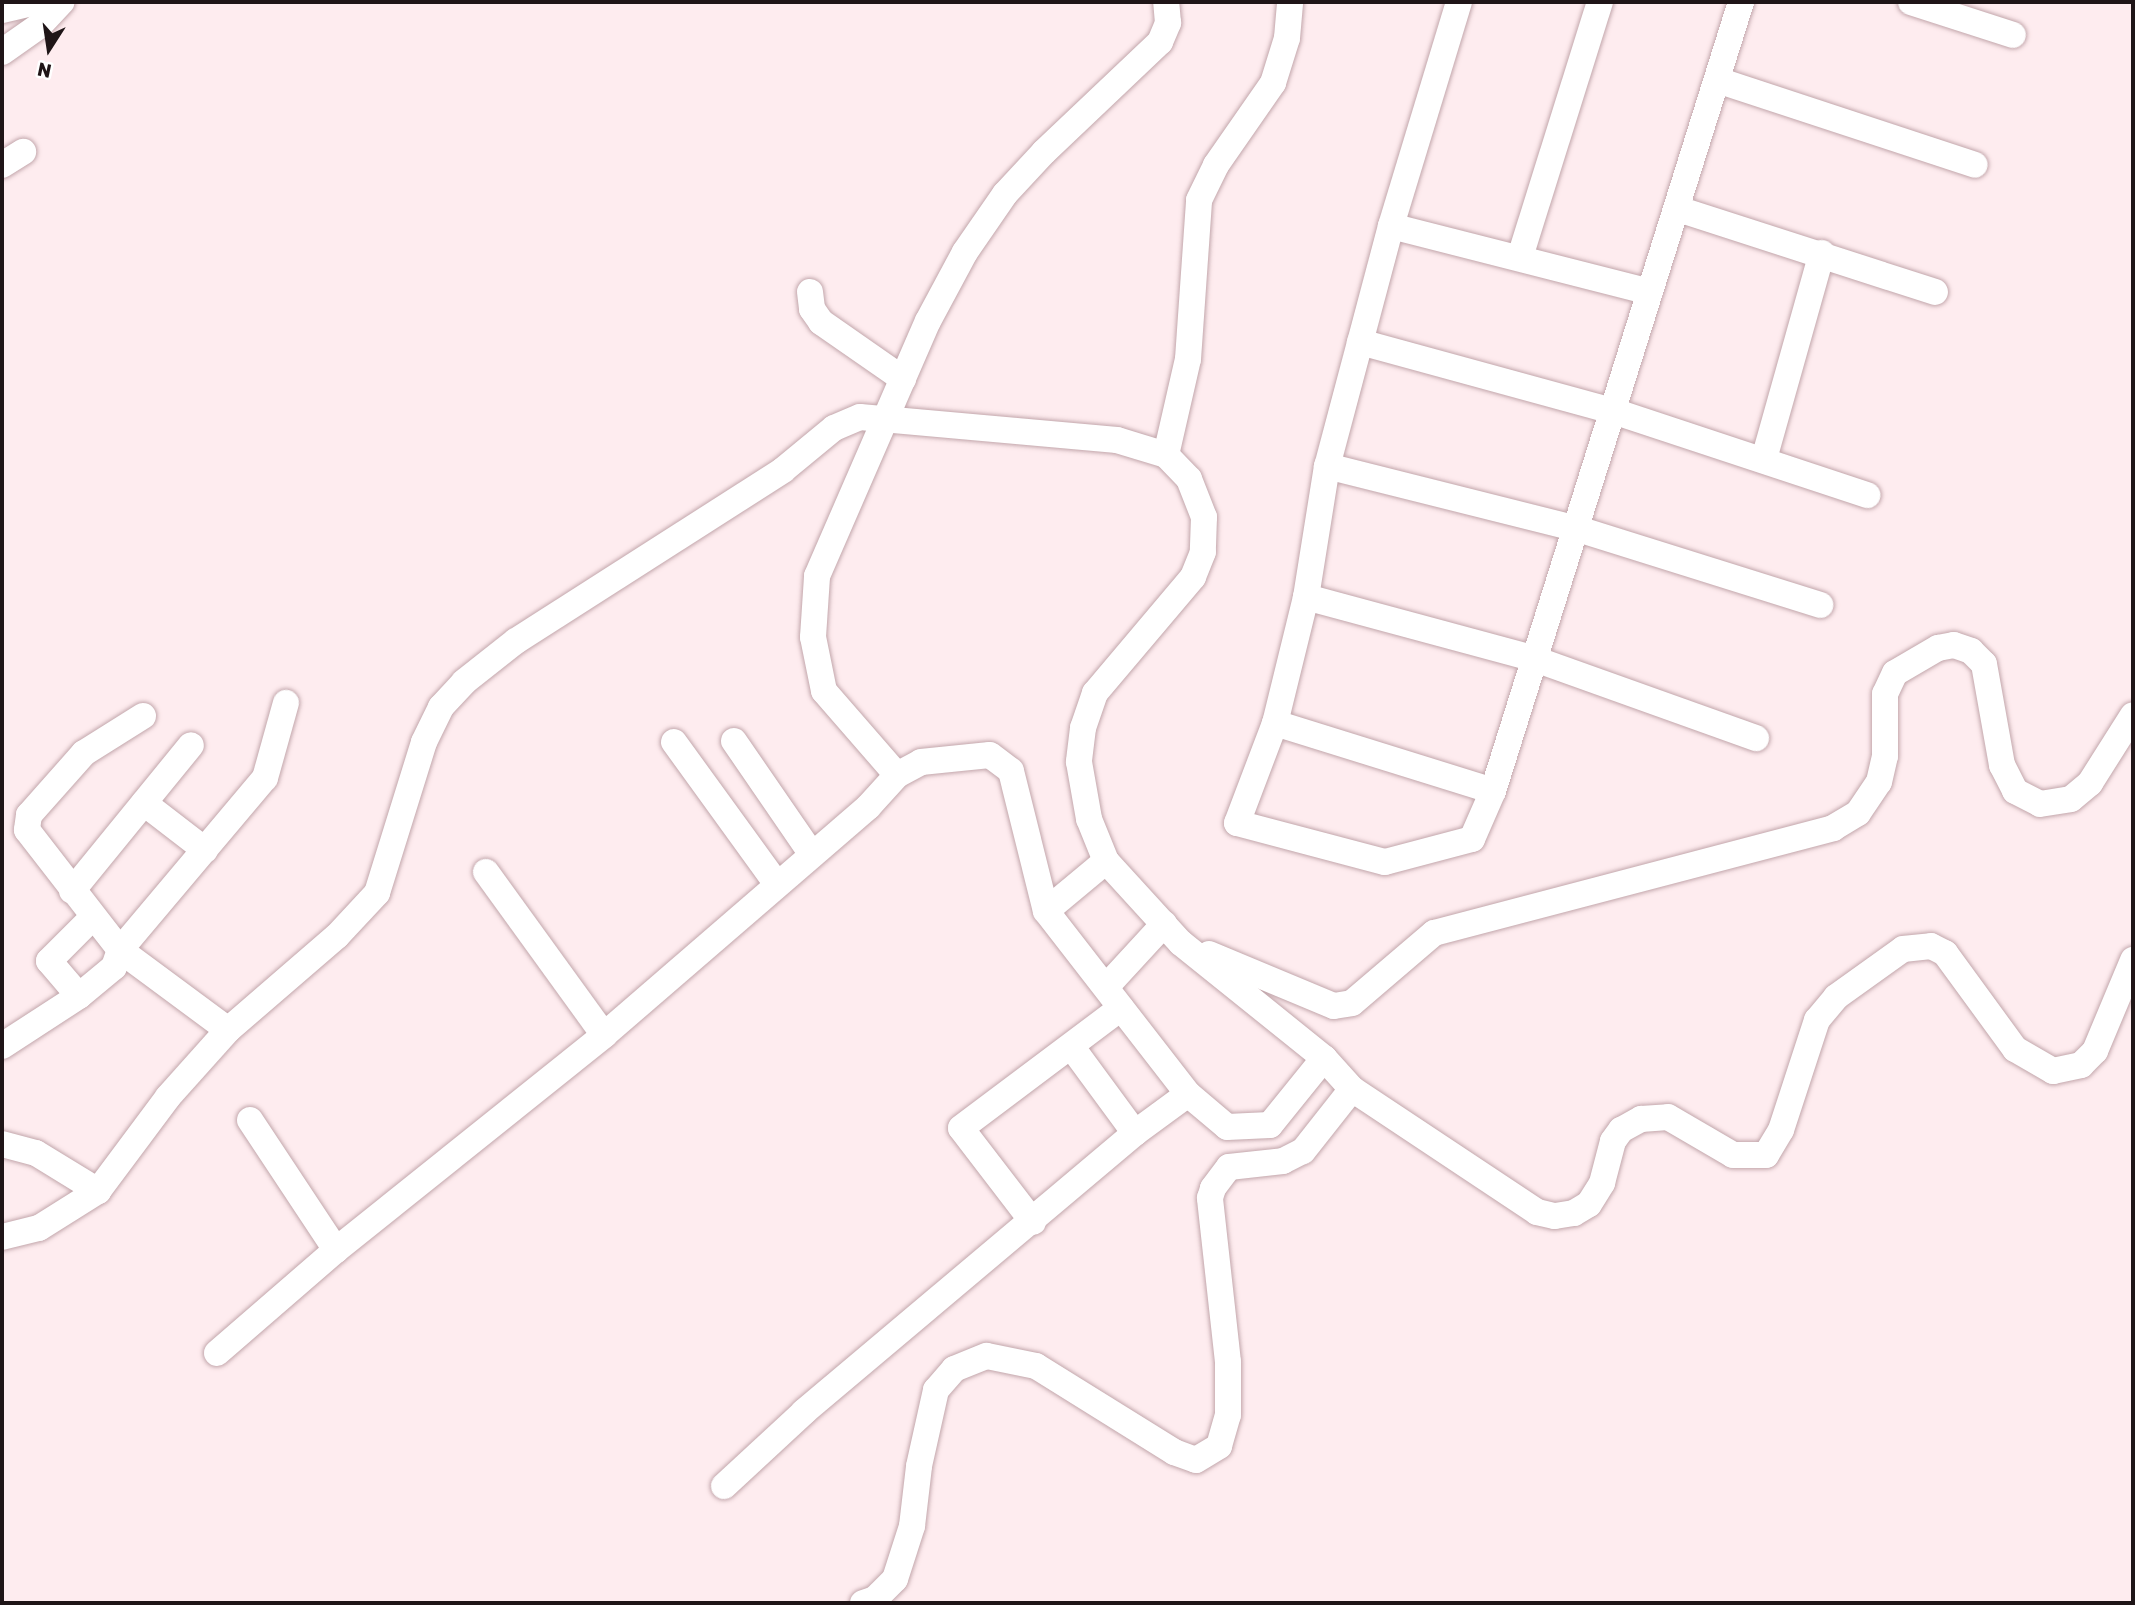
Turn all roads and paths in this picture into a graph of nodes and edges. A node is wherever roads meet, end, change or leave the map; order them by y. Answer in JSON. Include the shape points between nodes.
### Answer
{"nodes":[{"id":1,"x":38,"y":2,"type":"edge"},
{"id":2,"x":61,"y":2,"type":"edge"},
{"id":3,"x":1166,"y":2,"type":"edge"},
{"id":4,"x":1290,"y":2,"type":"edge"},
{"id":5,"x":1459,"y":2,"type":"edge"},
{"id":6,"x":1600,"y":2,"type":"edge"},
{"id":7,"x":1741,"y":2,"type":"edge"},
{"id":8,"x":1912,"y":2,"type":"edge"},
{"id":9,"x":2,"y":10,"type":"edge"},
{"id":10,"x":2013,"y":35,"type":"dead end"},
{"id":11,"x":2,"y":52,"type":"edge"},
{"id":12,"x":1720,"y":81,"type":"junction"},
{"id":13,"x":1975,"y":165,"type":"dead end"},
{"id":14,"x":1678,"y":209,"type":"junction"},
{"id":15,"x":1391,"y":226,"type":"junction"},
{"id":16,"x":1822,"y":253,"type":"junction"},
{"id":17,"x":1520,"y":257,"type":"junction"},
{"id":18,"x":810,"y":292,"type":"dead end"},
{"id":19,"x":1650,"y":292,"type":"junction"},
{"id":20,"x":1934,"y":292,"type":"dead end"},
{"id":21,"x":1360,"y":342,"type":"junction"},
{"id":22,"x":903,"y":379,"type":"junction"},
{"id":23,"x":1613,"y":411,"type":"junction"},
{"id":24,"x":886,"y":417,"type":"junction"},
{"id":25,"x":1166,"y":455,"type":"junction"},
{"id":26,"x":1764,"y":459,"type":"junction"},
{"id":27,"x":1327,"y":466,"type":"junction"},
{"id":28,"x":1867,"y":495,"type":"dead end"},
{"id":29,"x":1578,"y":530,"type":"junction"},
{"id":30,"x":1306,"y":597,"type":"junction"},
{"id":31,"x":1820,"y":605,"type":"dead end"},
{"id":32,"x":1532,"y":658,"type":"junction"},
{"id":33,"x":286,"y":704,"type":"dead end"},
{"id":34,"x":2133,"y":715,"type":"edge"},
{"id":35,"x":143,"y":716,"type":"dead end"},
{"id":36,"x":1275,"y":723,"type":"junction"},
{"id":37,"x":1756,"y":738,"type":"dead end"},
{"id":38,"x":734,"y":741,"type":"dead end"},
{"id":39,"x":674,"y":742,"type":"dead end"},
{"id":40,"x":191,"y":745,"type":"dead end"},
{"id":41,"x":897,"y":775,"type":"junction"},
{"id":42,"x":1493,"y":791,"type":"junction"},
{"id":43,"x":144,"y":803,"type":"junction"},
{"id":44,"x":205,"y":850,"type":"junction"},
{"id":45,"x":811,"y":853,"type":"junction"},
{"id":46,"x":1106,"y":861,"type":"junction"},
{"id":47,"x":486,"y":872,"type":"dead end"},
{"id":48,"x":776,"y":883,"type":"junction"},
{"id":49,"x":72,"y":891,"type":"junction"},
{"id":50,"x":1046,"y":911,"type":"junction"},
{"id":51,"x":93,"y":917,"type":"junction"},
{"id":52,"x":1173,"y":933,"type":"junction"},
{"id":53,"x":120,"y":950,"type":"junction"},
{"id":54,"x":2133,"y":960,"type":"edge"},
{"id":55,"x":1293,"y":991,"type":"junction"},
{"id":56,"x":79,"y":996,"type":"junction"},
{"id":57,"x":1113,"y":998,"type":"junction"},
{"id":58,"x":1272,"y":1019,"type":"junction"},
{"id":59,"x":228,"y":1030,"type":"junction"},
{"id":60,"x":604,"y":1035,"type":"junction"},
{"id":61,"x":2,"y":1046,"type":"edge"},
{"id":62,"x":1071,"y":1046,"type":"junction"},
{"id":63,"x":1324,"y":1058,"type":"junction"},
{"id":64,"x":1352,"y":1089,"type":"junction"},
{"id":65,"x":1188,"y":1094,"type":"junction"},
{"id":66,"x":250,"y":1119,"type":"dead end"},
{"id":67,"x":1135,"y":1133,"type":"junction"},
{"id":68,"x":2,"y":1144,"type":"edge"},
{"id":69,"x":98,"y":1191,"type":"junction"},
{"id":70,"x":1033,"y":1222,"type":"junction"},
{"id":71,"x":2,"y":1237,"type":"edge"},
{"id":72,"x":336,"y":1250,"type":"junction"},
{"id":73,"x":217,"y":1353,"type":"dead end"},
{"id":74,"x":724,"y":1486,"type":"dead end"},
{"id":75,"x":863,"y":1603,"type":"edge"}],
"edges":[{"from":1,"to":9,"type":"street"},
{"from":2,"to":11,"type":"street","via":[[39,26]]},
{"from":3,"to":22,"type":"street","via":[[1168,23],[1160,42],[1044,152],[988,217],[928,321]]},
{"from":4,"to":25,"type":"street","via":[[1287,38],[1273,83],[1216,165],[1199,200],[1188,359]]},
{"from":5,"to":15,"type":"street"},
{"from":6,"to":17,"type":"street"},
{"from":7,"to":12,"type":"street"},
{"from":8,"to":10,"type":"street"},
{"from":12,"to":13,"type":"street"},
{"from":12,"to":14,"type":"street"},
{"from":14,"to":16,"type":"street"},
{"from":14,"to":19,"type":"street"},
{"from":15,"to":17,"type":"street"},
{"from":15,"to":21,"type":"street"},
{"from":16,"to":20,"type":"street"},
{"from":16,"to":26,"type":"street"},
{"from":17,"to":19,"type":"street"},
{"from":18,"to":22,"type":"street","via":[[812,309],[821,322]]},
{"from":19,"to":23,"type":"street"},
{"from":21,"to":23,"type":"street"},
{"from":21,"to":27,"type":"street"},
{"from":22,"to":24,"type":"street"},
{"from":23,"to":26,"type":"street"},
{"from":23,"to":29,"type":"street"},
{"from":24,"to":25,"type":"street","via":[[1117,440]]},
{"from":24,"to":41,"type":"street","via":[[817,576],[813,637],[824,691]]},
{"from":24,"to":59,"type":"street","via":[[860,417],[834,428],[783,470],[516,641],[464,682],[441,707],[424,743],[377,893],[337,936]]},
{"from":25,"to":46,"type":"street","via":[[1189,480],[1204,517],[1203,552],[1193,577],[1095,693],[1083,728],[1079,762],[1089,819]]},
{"from":26,"to":28,"type":"street"},
{"from":27,"to":29,"type":"street"},
{"from":27,"to":30,"type":"street"},
{"from":29,"to":31,"type":"street"},
{"from":29,"to":32,"type":"street"},
{"from":30,"to":32,"type":"street"},
{"from":30,"to":36,"type":"street"},
{"from":32,"to":37,"type":"street"},
{"from":32,"to":42,"type":"street"},
{"from":33,"to":44,"type":"street","via":[[265,778]]},
{"from":34,"to":55,"type":"street","via":[[2090,783],[2071,799],[2040,804],[2015,791],[2002,765],[1984,664],[1971,651],[1954,645],[1938,648],[1895,674],[1885,694],[1885,756],[1879,782],[1858,813],[1833,828],[1434,933],[1352,1003],[1334,1006]]},
{"from":35,"to":49,"type":"street","via":[[85,753],[29,815],[27,830]]},
{"from":36,"to":42,"type":"street"},
{"from":36,"to":42,"type":"street","via":[[1237,823],[1385,862],[1472,839]]},
{"from":38,"to":45,"type":"street"},
{"from":39,"to":48,"type":"street"},
{"from":40,"to":43,"type":"street"},
{"from":41,"to":45,"type":"street","via":[[867,807]]},
{"from":41,"to":50,"type":"street","via":[[921,762],[953,756],[990,755],[1003,762],[1011,771]]},
{"from":43,"to":44,"type":"street"},
{"from":43,"to":49,"type":"street"},
{"from":44,"to":53,"type":"street"},
{"from":45,"to":48,"type":"street"},
{"from":46,"to":50,"type":"street"},
{"from":46,"to":52,"type":"street"},
{"from":47,"to":60,"type":"street"},
{"from":48,"to":60,"type":"street"},
{"from":49,"to":51,"type":"street"},
{"from":50,"to":57,"type":"street"},
{"from":51,"to":53,"type":"street"},
{"from":51,"to":56,"type":"street","via":[[49,961]]},
{"from":52,"to":55,"type":"street"},
{"from":52,"to":57,"type":"street"},
{"from":52,"to":58,"type":"street"},
{"from":53,"to":56,"type":"street","via":[[103,979]]},
{"from":53,"to":59,"type":"street"},
{"from":54,"to":64,"type":"street","via":[[2095,1051],[2081,1065],[2053,1071],[2015,1049],[1945,953],[1931,946],[1903,948],[1845,989],[1817,1020],[1781,1130],[1766,1155],[1733,1154],[1668,1117],[1641,1119],[1621,1130],[1607,1155],[1602,1183],[1589,1204],[1574,1213],[1555,1216],[1538,1212]]},
{"from":55,"to":58,"type":"street"},
{"from":56,"to":61,"type":"street"},
{"from":57,"to":62,"type":"street"},
{"from":57,"to":65,"type":"street"},
{"from":58,"to":63,"type":"street"},
{"from":59,"to":69,"type":"street","via":[[168,1097]]},
{"from":60,"to":72,"type":"street"},
{"from":62,"to":67,"type":"street"},
{"from":62,"to":70,"type":"street","via":[[961,1128]]},
{"from":63,"to":64,"type":"street"},
{"from":63,"to":65,"type":"street","via":[[1270,1125],[1227,1127]]},
{"from":64,"to":75,"type":"street","via":[[1303,1151],[1283,1161],[1229,1167],[1213,1188],[1210,1198],[1228,1362],[1228,1415],[1219,1446],[1196,1460],[1174,1452],[1036,1366],[987,1356],[954,1369],[936,1390],[919,1466],[912,1527],[895,1579],[875,1600]]},
{"from":65,"to":67,"type":"street"},
{"from":66,"to":72,"type":"street"},
{"from":67,"to":70,"type":"street"},
{"from":68,"to":69,"type":"street","via":[[36,1153]]},
{"from":69,"to":71,"type":"street","via":[[39,1228]]},
{"from":70,"to":74,"type":"street","via":[[804,1412]]},
{"from":72,"to":73,"type":"street"}]}
